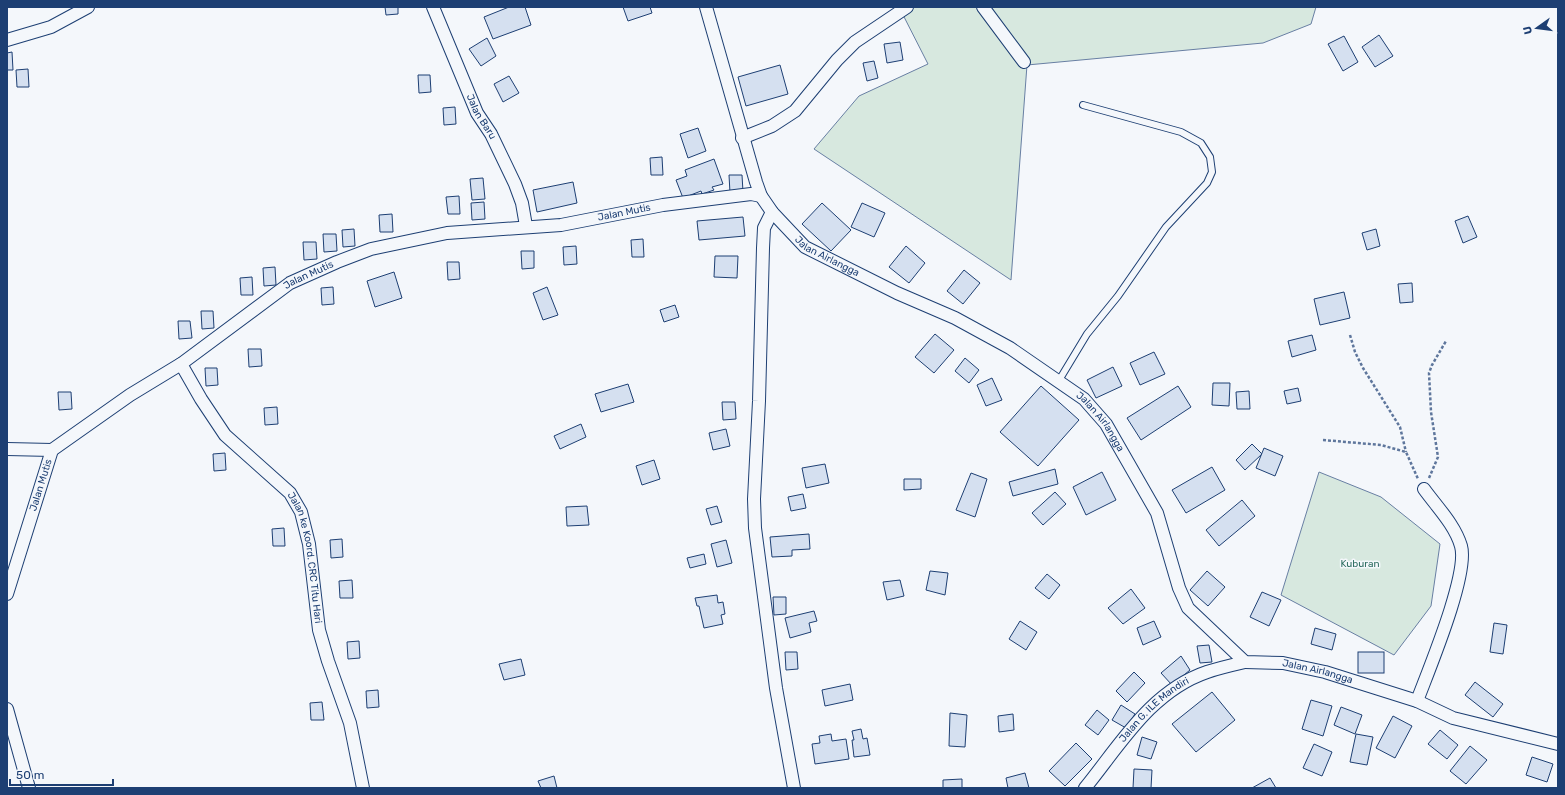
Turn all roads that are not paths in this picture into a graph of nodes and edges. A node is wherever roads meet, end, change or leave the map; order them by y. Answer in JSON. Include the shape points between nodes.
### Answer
{"nodes":[{"id":1,"x":88,"y":7,"type":"edge"},
{"id":2,"x":433,"y":7,"type":"edge"},
{"id":3,"x":706,"y":7,"type":"edge"},
{"id":4,"x":908,"y":7,"type":"edge"},
{"id":5,"x":983,"y":7,"type":"edge"},
{"id":6,"x":7,"y":40,"type":"edge"},
{"id":7,"x":1024,"y":62,"type":"dead end"},
{"id":8,"x":1083,"y":105,"type":"dead end"},
{"id":9,"x":742,"y":138,"type":"junction"},
{"id":10,"x":761,"y":196,"type":"junction"},
{"id":11,"x":772,"y":212,"type":"junction"},
{"id":12,"x":526,"y":226,"type":"junction"},
{"id":13,"x":181,"y":364,"type":"junction"},
{"id":14,"x":1058,"y":382,"type":"junction"},
{"id":15,"x":7,"y":449,"type":"edge"},
{"id":16,"x":52,"y":450,"type":"junction"},
{"id":17,"x":1424,"y":489,"type":"road end"},
{"id":18,"x":7,"y":594,"type":"edge"},
{"id":19,"x":1245,"y":662,"type":"junction"},
{"id":20,"x":1417,"y":701,"type":"junction"},
{"id":21,"x":7,"y":709,"type":"edge"},
{"id":22,"x":1558,"y":744,"type":"edge"},
{"id":23,"x":29,"y":788,"type":"edge"},
{"id":24,"x":363,"y":788,"type":"edge"},
{"id":25,"x":794,"y":788,"type":"edge"},
{"id":26,"x":1085,"y":788,"type":"edge"}],
"edges":[{"from":1,"to":6,"type":"street","via":[[50,27]]},
{"from":2,"to":12,"type":"street","name":"Jalan Baru","via":[[471,101],[515,184]]},
{"from":3,"to":9,"type":"street","name":"Jalan Airlangga"},
{"from":4,"to":9,"type":"street","via":[[855,42],[795,111],[772,126]]},
{"from":5,"to":7,"type":"street"},
{"from":8,"to":14,"type":"lane","via":[[1181,132],[1201,143],[1210,157],[1212,172],[1203,189],[1166,227],[1118,296],[1087,334]]},
{"from":9,"to":10,"type":"street","name":"Jalan Airlangga"},
{"from":10,"to":11,"type":"street","name":"Jalan Airlangga"},
{"from":10,"to":12,"type":"street","name":"Jalan Mutis","via":[[751,194],[663,205],[561,225]]},
{"from":11,"to":14,"type":"street","name":"Jalan Airlangga","via":[[804,247],[896,293],[955,318],[997,341]]},
{"from":11,"to":25,"type":"street","via":[[764,228],[755,528],[776,688]]},
{"from":12,"to":13,"type":"street","name":"Jalan Mutis","via":[[447,233],[371,249],[337,262],[290,283]]},
{"from":13,"to":16,"type":"street","name":"Jalan Mutis","via":[[130,395]]},
{"from":13,"to":24,"type":"street","name":"Jalan ke Koord. CRC Titu Hari","via":[[225,435],[290,493],[301,512],[309,544],[319,630],[350,723]]},
{"from":14,"to":19,"type":"street","name":"Jalan Airlangga","via":[[1084,399],[1106,424],[1164,531],[1179,588],[1188,608]]},
{"from":15,"to":16,"type":"street"},
{"from":16,"to":18,"type":"street","name":"Jalan Mutis"},
{"from":17,"to":20,"type":"street","via":[[1455,530],[1463,556],[1453,601]]},
{"from":19,"to":20,"type":"street","name":"Jalan Airlangga","via":[[1303,666]]},
{"from":19,"to":26,"type":"street","name":"Jalan G. ILE Mandiri","via":[[1206,672],[1171,690],[1139,720]]},
{"from":20,"to":22,"type":"street","name":"Jalan Airlangga","via":[[1453,718]]},
{"from":21,"to":23,"type":"street"}]}
